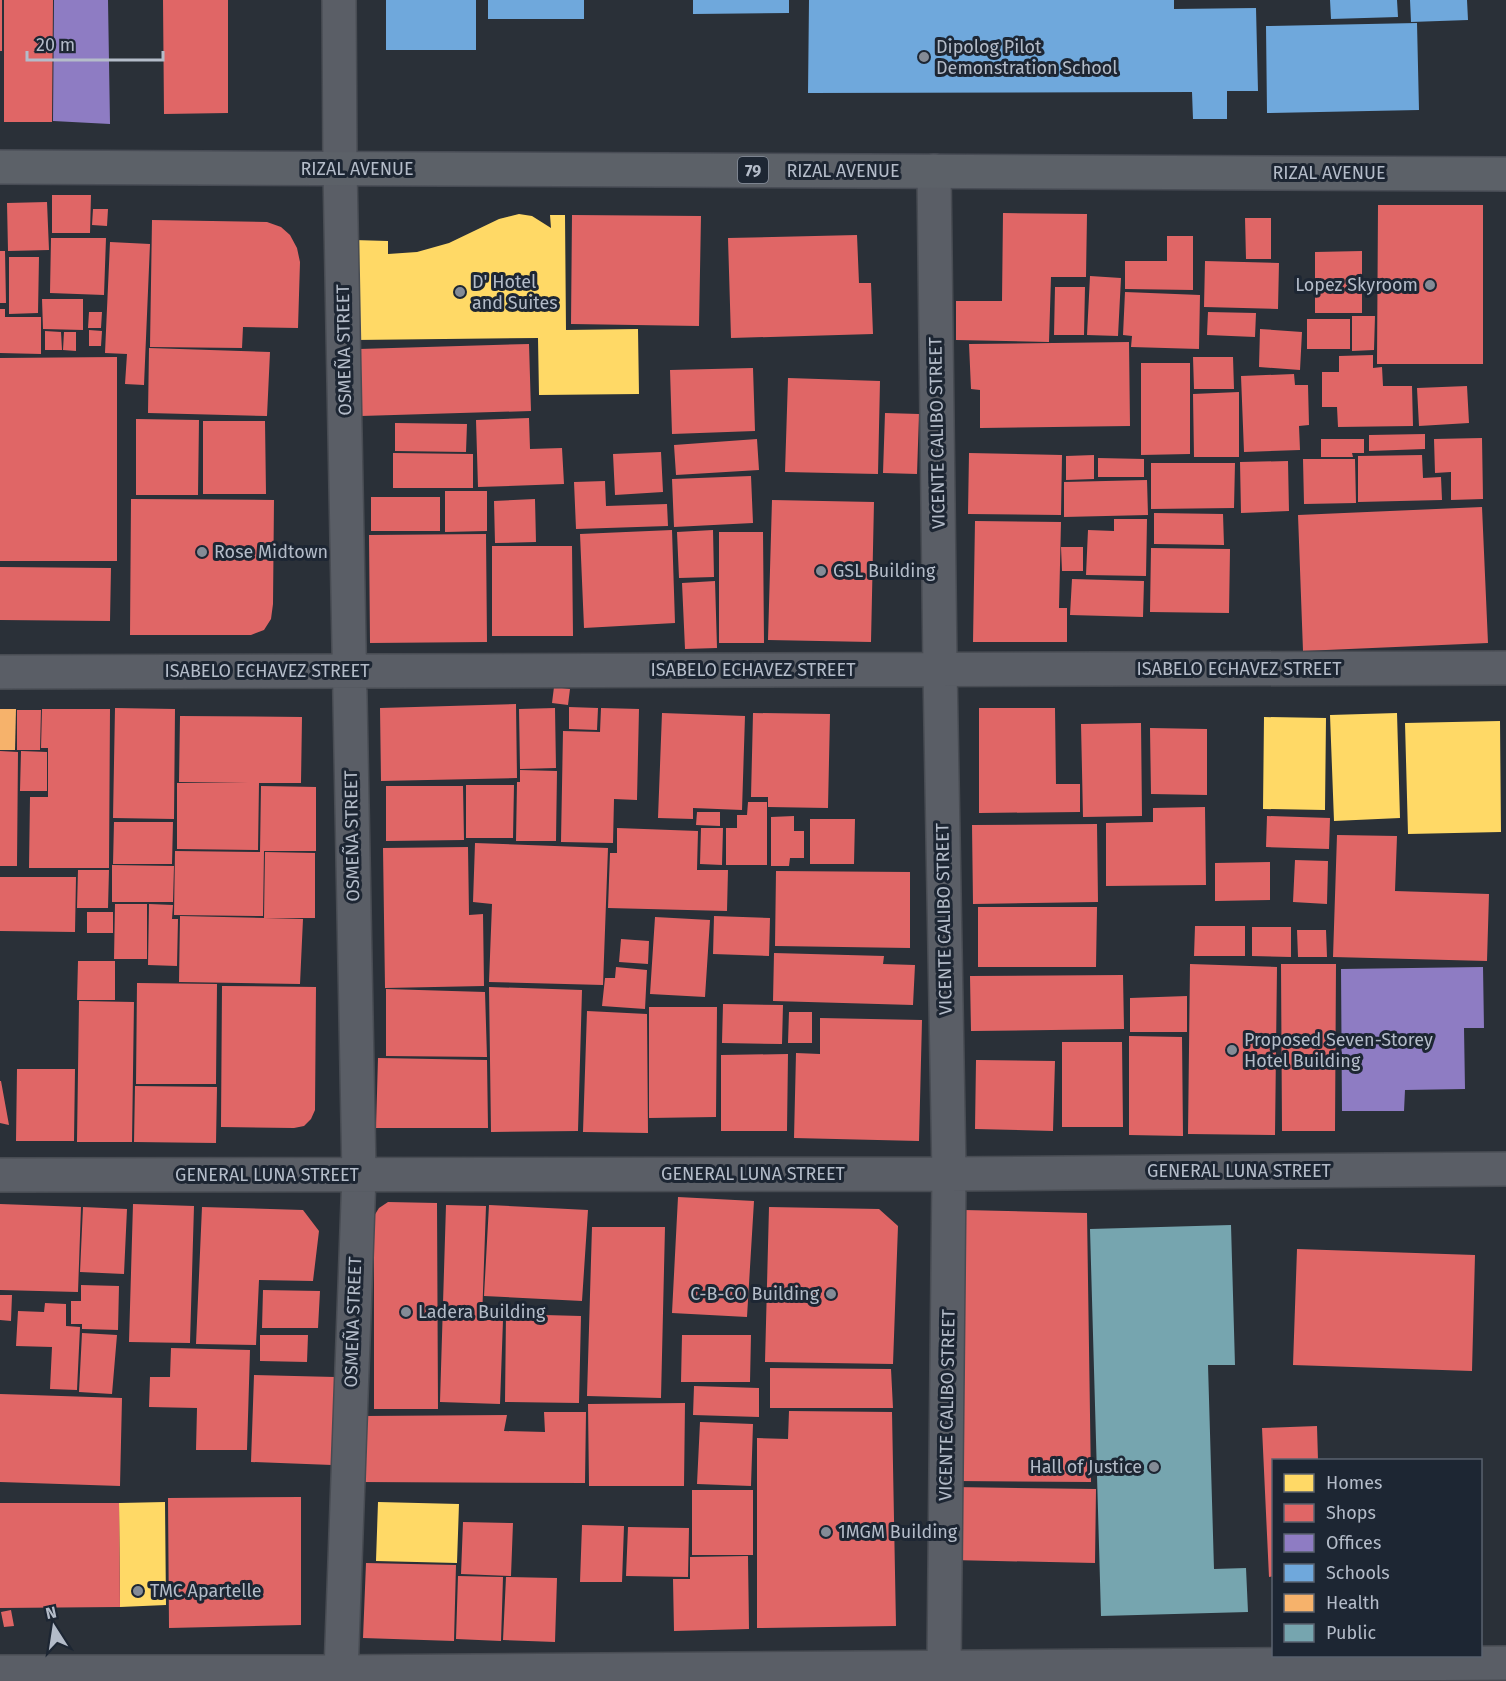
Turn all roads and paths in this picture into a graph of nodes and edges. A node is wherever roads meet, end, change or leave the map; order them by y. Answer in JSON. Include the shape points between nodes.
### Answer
{"nodes":[{"id":1,"x":339,"y":0,"type":"edge"},
{"id":2,"x":0,"y":167,"type":"edge"},
{"id":3,"x":340,"y":169,"type":"junction"},
{"id":4,"x":934,"y":171,"type":"junction"},
{"id":5,"x":1506,"y":174,"type":"edge"},
{"id":6,"x":1506,"y":668,"type":"edge"},
{"id":7,"x":940,"y":669,"type":"junction"},
{"id":8,"x":349,"y":671,"type":"junction"},
{"id":9,"x":0,"y":672,"type":"edge"},
{"id":10,"x":1506,"y":1169,"type":"edge"},
{"id":11,"x":949,"y":1174,"type":"junction"},
{"id":12,"x":0,"y":1175,"type":"edge"},
{"id":13,"x":359,"y":1175,"type":"junction"},
{"id":14,"x":1506,"y":1663,"type":"edge"},
{"id":15,"x":944,"y":1667,"type":"junction"},
{"id":16,"x":0,"y":1672,"type":"edge"},
{"id":17,"x":341,"y":1672,"type":"junction"}],
"edges":[{"from":1,"to":3,"type":"street","name":"OSMEÑA STREET"},
{"from":2,"to":3,"type":"main road","name":"RIZAL AVENUE","number":"79"},
{"from":3,"to":4,"type":"main road","name":"RIZAL AVENUE","number":"79"},
{"from":3,"to":8,"type":"street","name":"OSMEÑA STREET"},
{"from":4,"to":5,"type":"main road","name":"RIZAL AVENUE","number":"79"},
{"from":4,"to":7,"type":"street","name":"VICENTE CALIBO STREET"},
{"from":6,"to":7,"type":"street","name":"ISABELO ECHAVEZ STREET"},
{"from":7,"to":8,"type":"street","name":"ISABELO ECHAVEZ STREET"},
{"from":7,"to":11,"type":"street","name":"VICENTE CALIBO STREET"},
{"from":8,"to":9,"type":"street","name":"ISABELO ECHAVEZ STREET"},
{"from":8,"to":13,"type":"street","name":"OSMEÑA STREET"},
{"from":10,"to":11,"type":"street","name":"GENERAL LUNA STREET"},
{"from":11,"to":13,"type":"street","name":"GENERAL LUNA STREET"},
{"from":11,"to":15,"type":"street","name":"VICENTE CALIBO STREET"},
{"from":12,"to":13,"type":"street","name":"GENERAL LUNA STREET"},
{"from":13,"to":17,"type":"street","name":"OSMEÑA STREET"},
{"from":14,"to":15,"type":"street"},
{"from":15,"to":17,"type":"street"},
{"from":16,"to":17,"type":"street"}]}
